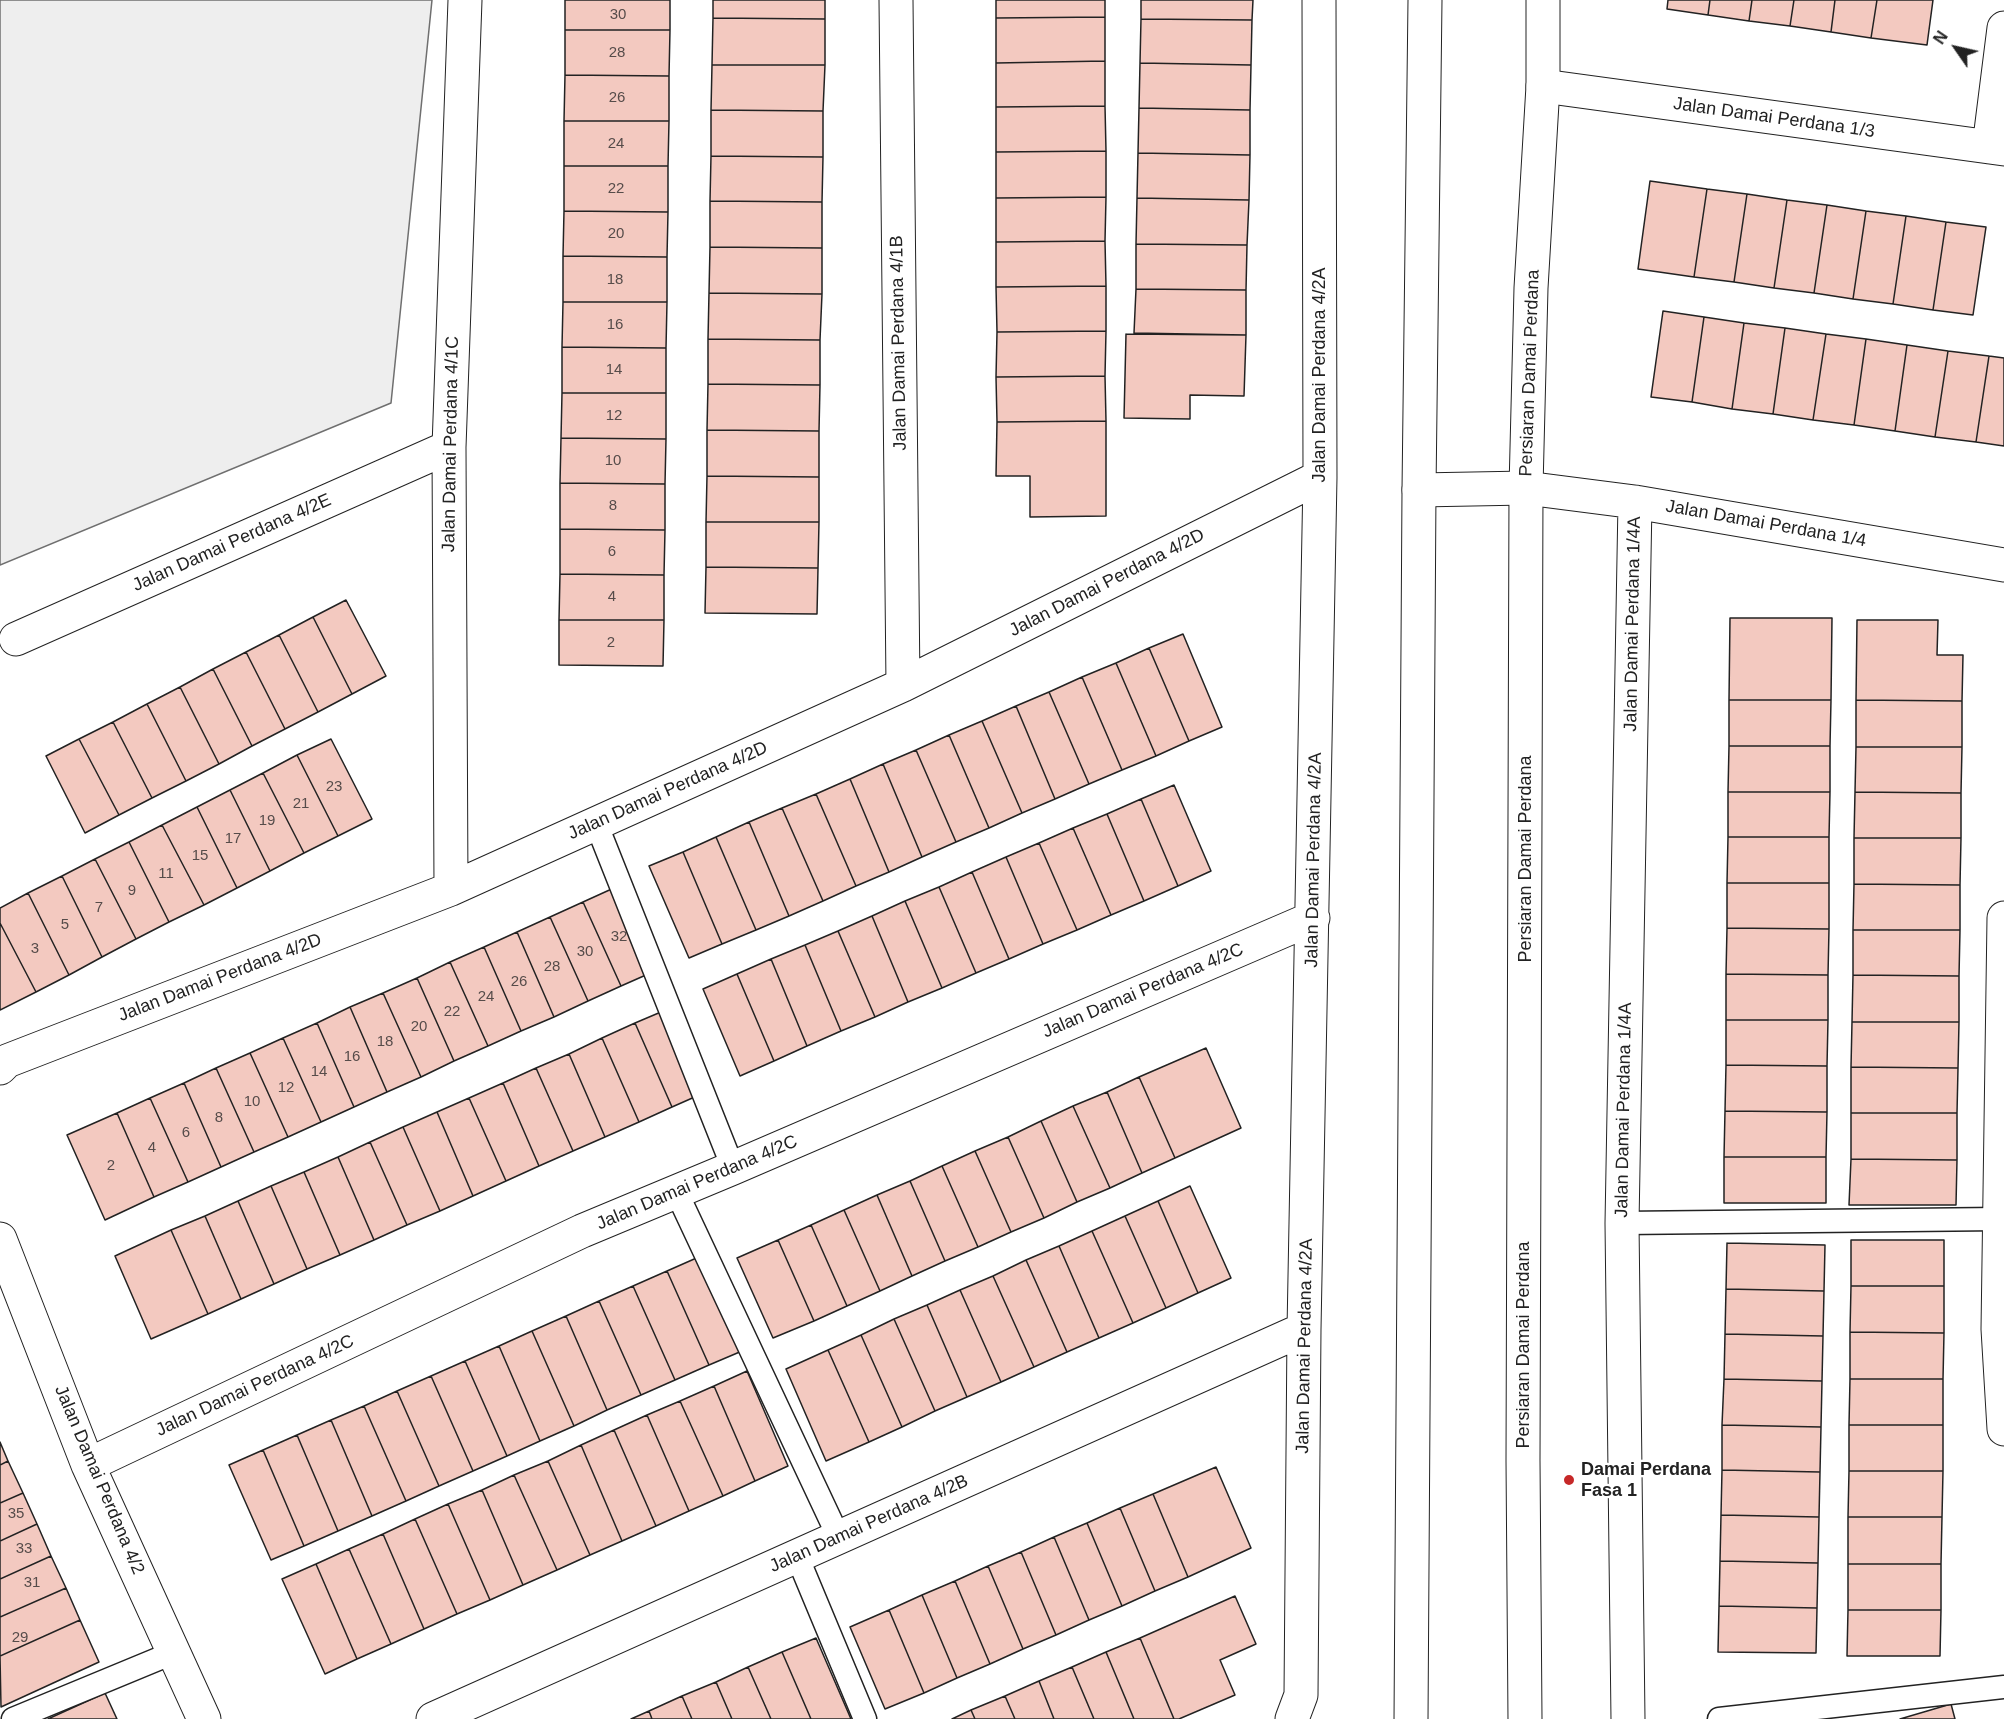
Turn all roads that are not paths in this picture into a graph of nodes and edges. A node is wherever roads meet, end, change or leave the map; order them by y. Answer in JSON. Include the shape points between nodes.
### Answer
{"nodes":[{"id":1,"x":465,"y":0,"type":"edge"},
{"id":2,"x":896,"y":0,"type":"edge"},
{"id":3,"x":1319,"y":0,"type":"edge"},
{"id":4,"x":1425,"y":0,"type":"edge"},
{"id":5,"x":1543,"y":0,"type":"edge"},
{"id":6,"x":2004,"y":28,"type":"edge"},
{"id":7,"x":1543,"y":86,"type":"junction"},
{"id":8,"x":1996,"y":148,"type":"edge"},
{"id":9,"x":449,"y":447,"type":"junction"},
{"id":10,"x":1320,"y":477,"type":"junction"},
{"id":11,"x":1526,"y":488,"type":"junction"},
{"id":12,"x":1419,"y":490,"type":"junction"},
{"id":13,"x":1635,"y":502,"type":"junction"},
{"id":14,"x":2004,"y":565,"type":"edge"},
{"id":15,"x":16,"y":639,"type":"dead end"},
{"id":16,"x":903,"y":685,"type":"junction"},
{"id":17,"x":596,"y":823,"type":"junction"},
{"id":18,"x":451,"y":888,"type":"junction"},
{"id":19,"x":1313,"y":918,"type":"junction"},
{"id":20,"x":2004,"y":918,"type":"edge"},
{"id":21,"x":0,"y":1068,"type":"edge"},
{"id":22,"x":733,"y":1168,"type":"junction"},
{"id":23,"x":676,"y":1191,"type":"junction"},
{"id":24,"x":2000,"y":1219,"type":"junction"},
{"id":25,"x":1622,"y":1223,"type":"junction"},
{"id":26,"x":0,"y":1239,"type":"edge"},
{"id":27,"x":8,"y":1281,"type":"edge"},
{"id":28,"x":1304,"y":1329,"type":"junction"},
{"id":29,"x":2001,"y":1329,"type":"edge"},
{"id":30,"x":2004,"y":1429,"type":"edge"},
{"id":31,"x":88,"y":1465,"type":"junction"},
{"id":32,"x":839,"y":1538,"type":"junction"},
{"id":33,"x":797,"y":1556,"type":"junction"},
{"id":34,"x":175,"y":1652,"type":"junction"},
{"id":35,"x":2004,"y":1688,"type":"edge"},
{"id":36,"x":1408,"y":1711,"type":"edge"},
{"id":37,"x":14,"y":1719,"type":"edge"},
{"id":38,"x":204,"y":1719,"type":"edge"},
{"id":39,"x":433,"y":1719,"type":"edge"},
{"id":40,"x":865,"y":1719,"type":"edge"},
{"id":41,"x":1292,"y":1719,"type":"edge"},
{"id":42,"x":1524,"y":1719,"type":"edge"},
{"id":43,"x":1628,"y":1719,"type":"edge"},
{"id":44,"x":1719,"y":1719,"type":"edge"}],
"edges":[{"from":1,"to":9,"type":"street","name":"Jalan Damai Perdana 4/1C"},
{"from":2,"to":16,"type":"street","name":"Jalan Damai Perdana 4/1B"},
{"from":3,"to":10,"type":"street","name":"Jalan Damai Perdana 4/2A"},
{"from":4,"to":12,"type":"street"},
{"from":5,"to":7,"type":"street","name":"Persiaran Damai Perdana"},
{"from":6,"to":8,"type":"street"},
{"from":7,"to":8,"type":"street","name":"Jalan Damai Perdana 1/3"},
{"from":7,"to":11,"type":"street","name":"Persiaran Damai Perdana","via":[[1531,288]]},
{"from":9,"to":15,"type":"street","name":"Jalan Damai Perdana 4/2E"},
{"from":9,"to":18,"type":"street","name":"Jalan Damai Perdana 4/1C"},
{"from":10,"to":16,"type":"street","name":"Jalan Damai Perdana 4/2D"},
{"from":10,"to":19,"type":"street","name":"Jalan Damai Perdana 4/2A"},
{"from":11,"to":12,"type":"street","name":"Jalan Damai Perdana 1/4"},
{"from":11,"to":13,"type":"street","name":"Jalan Damai Perdana 1/4"},
{"from":11,"to":42,"type":"street","name":"Persiaran Damai Perdana"},
{"from":12,"to":36,"type":"street"},
{"from":13,"to":14,"type":"street","name":"Jalan Damai Perdana 1/4"},
{"from":13,"to":25,"type":"street","name":"Jalan Damai Perdana 1/4A"},
{"from":16,"to":17,"type":"street","name":"Jalan Damai Perdana 4/2D"},
{"from":17,"to":18,"type":"street","name":"Jalan Damai Perdana 4/2D"},
{"from":17,"to":22,"type":"lane"},
{"from":18,"to":21,"type":"street","name":"Jalan Damai Perdana 4/2D","via":[[7,1061]]},
{"from":19,"to":22,"type":"street","name":"Jalan Damai Perdana 4/2C"},
{"from":19,"to":28,"type":"street","name":"Jalan Damai Perdana 4/2A"},
{"from":20,"to":24,"type":"street"},
{"from":22,"to":23,"type":"street","name":"Jalan Damai Perdana 4/2C"},
{"from":23,"to":31,"type":"street","name":"Jalan Damai Perdana 4/2C","via":[[582,1231]]},
{"from":23,"to":32,"type":"lane"},
{"from":24,"to":25,"type":"lane"},
{"from":24,"to":29,"type":"street"},
{"from":25,"to":43,"type":"street","name":"Jalan Damai Perdana 1/4A"},
{"from":26,"to":27,"type":"street","name":"Jalan Damai Perdana 4/2"},
{"from":27,"to":31,"type":"street","name":"Jalan Damai Perdana 4/2"},
{"from":28,"to":32,"type":"street","name":"Jalan Damai Perdana 4/2B"},
{"from":28,"to":41,"type":"street","name":"Jalan Damai Perdana 4/2A","via":[[1301,1695]]},
{"from":29,"to":30,"type":"street"},
{"from":31,"to":34,"type":"street","name":"Jalan Damai Perdana 4/2"},
{"from":32,"to":33,"type":"street","name":"Jalan Damai Perdana 4/2B"},
{"from":33,"to":39,"type":"street","name":"Jalan Damai Perdana 4/2B"},
{"from":33,"to":40,"type":"lane"},
{"from":34,"to":37,"type":"lane"},
{"from":34,"to":38,"type":"street","name":"Jalan Damai Perdana 4/2"},
{"from":35,"to":44,"type":"lane"}]}
